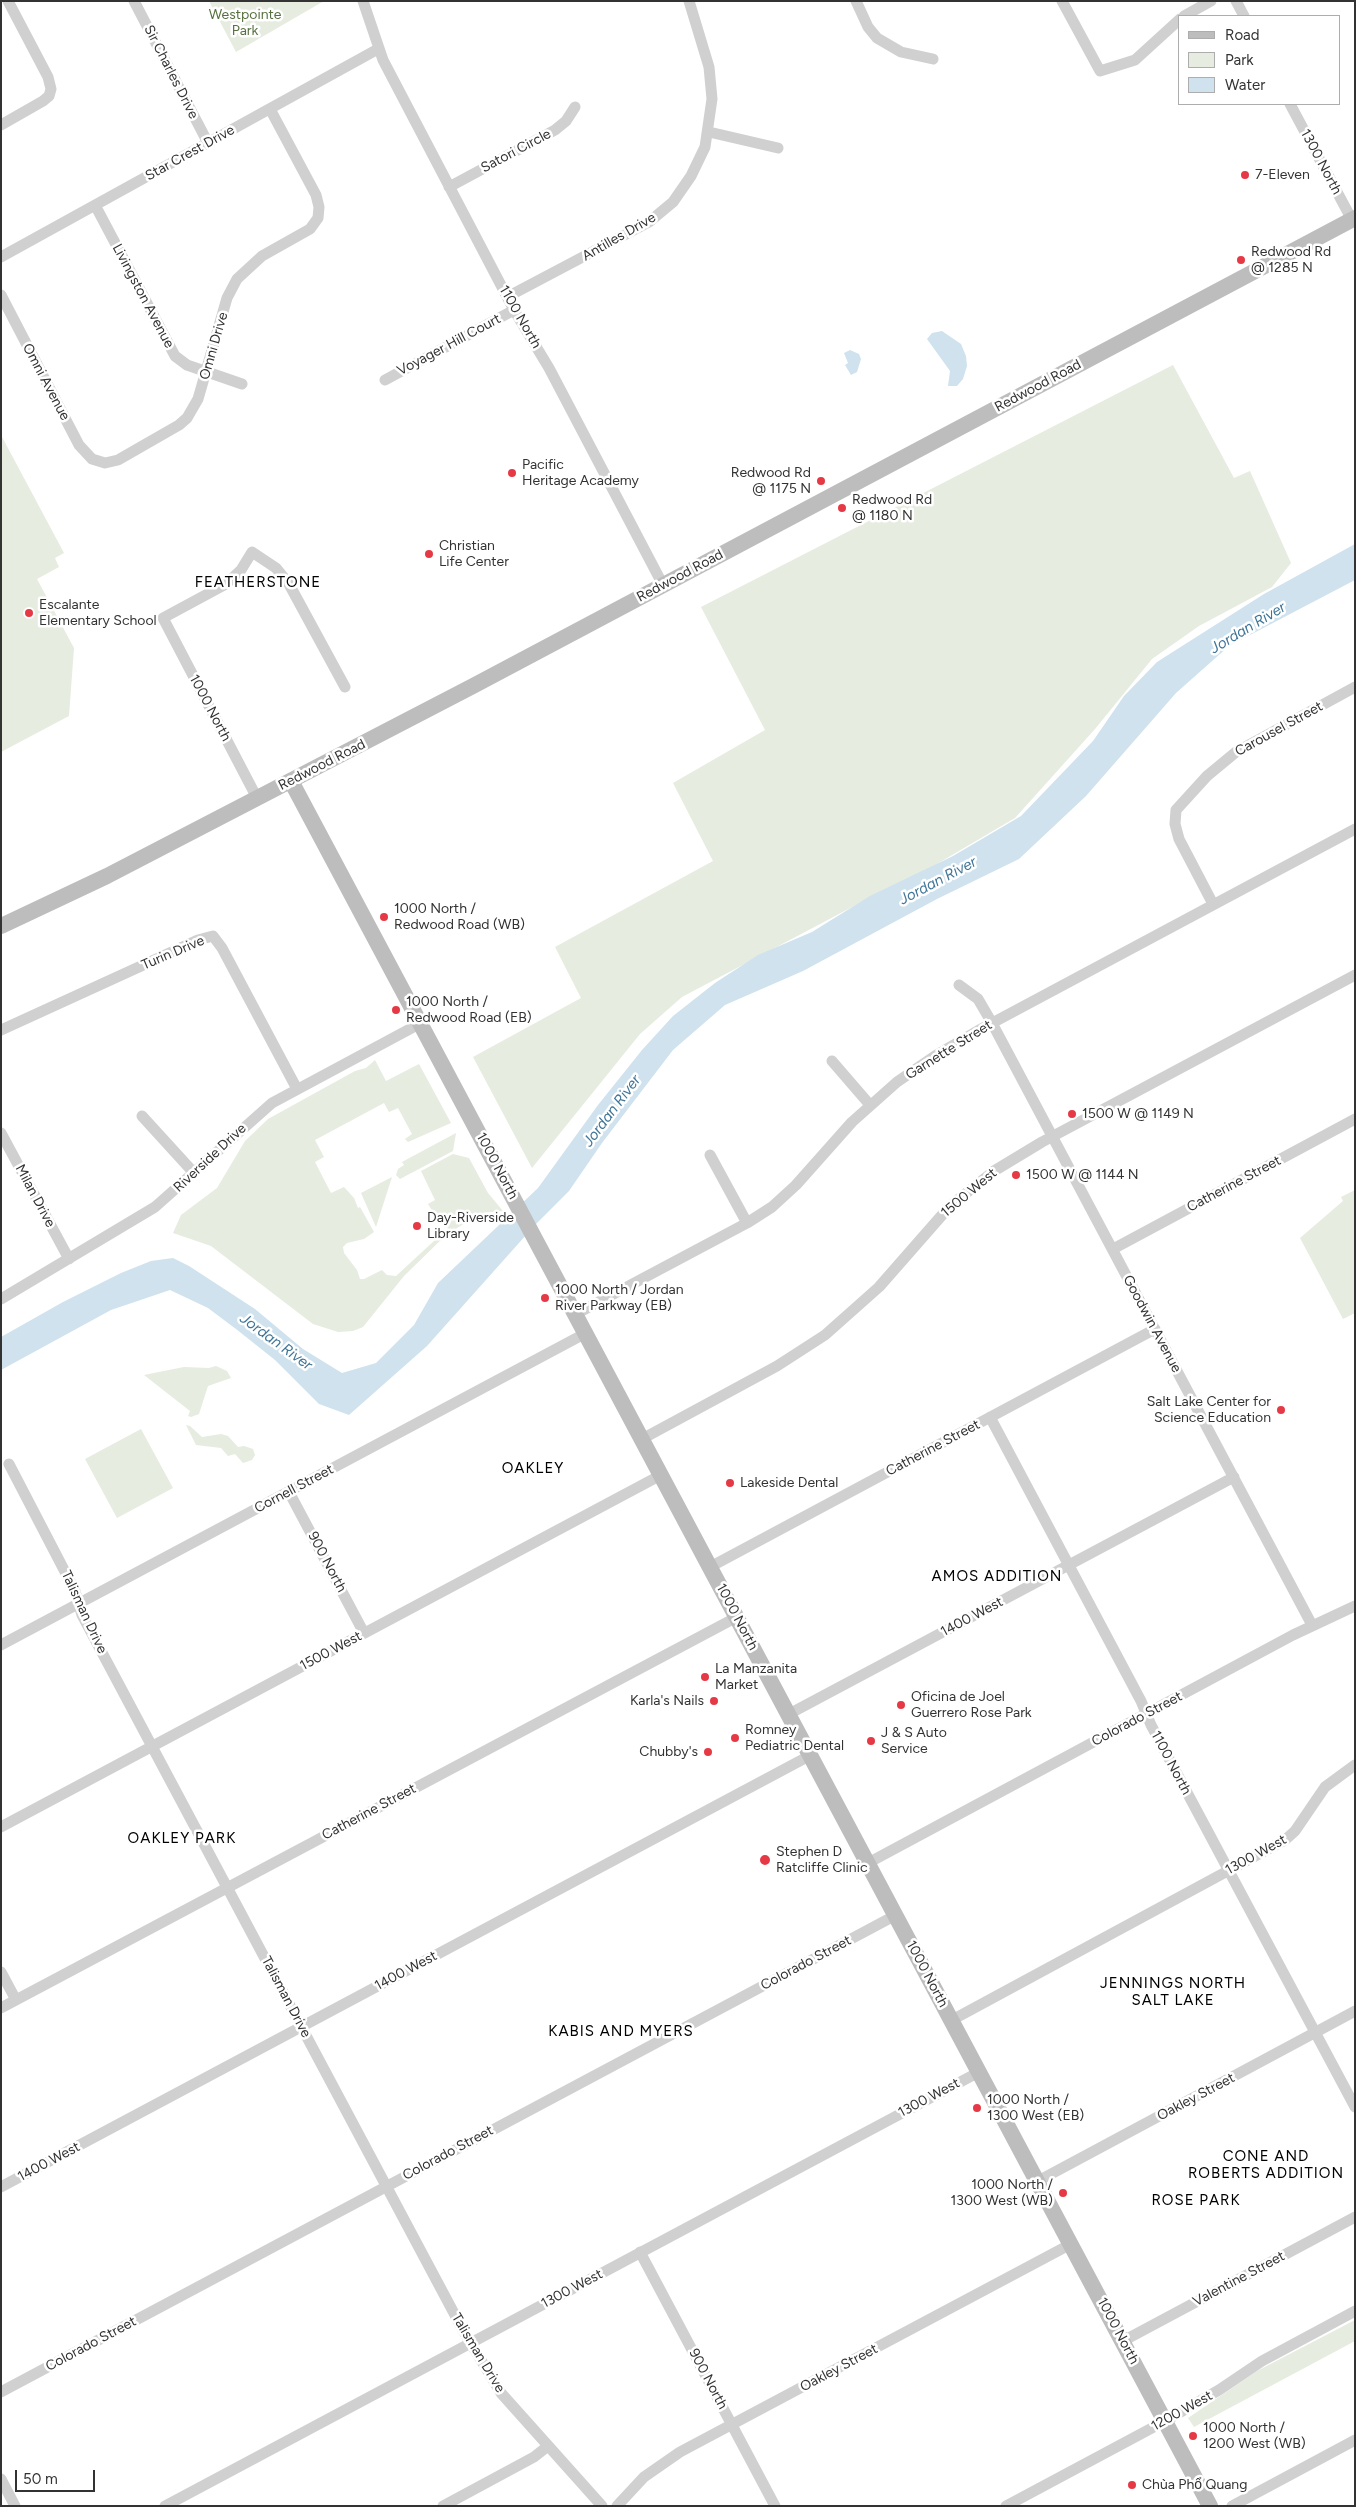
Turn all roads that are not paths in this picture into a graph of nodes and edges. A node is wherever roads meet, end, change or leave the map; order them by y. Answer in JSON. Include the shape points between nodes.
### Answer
{"nodes":[{"id":1,"x":8,"y":1,"type":"edge"},
{"id":2,"x":134,"y":1,"type":"edge"},
{"id":3,"x":363,"y":1,"type":"edge"},
{"id":4,"x":689,"y":1,"type":"edge"},
{"id":5,"x":856,"y":1,"type":"edge"},
{"id":6,"x":1062,"y":1,"type":"edge"},
{"id":7,"x":1212,"y":1,"type":"edge"},
{"id":8,"x":1236,"y":1,"type":"edge"},
{"id":9,"x":1186,"y":15,"type":"edge"},
{"id":10,"x":1243,"y":15,"type":"edge"},
{"id":11,"x":1178,"y":21,"type":"edge"},
{"id":12,"x":378,"y":49,"type":"junction"},
{"id":13,"x":933,"y":60,"type":"dead end"},
{"id":14,"x":1291,"y":105,"type":"edge"},
{"id":15,"x":575,"y":107,"type":"dead end"},
{"id":16,"x":270,"y":109,"type":"junction"},
{"id":17,"x":1,"y":125,"type":"edge"},
{"id":18,"x":709,"y":132,"type":"junction"},
{"id":19,"x":208,"y":143,"type":"junction"},
{"id":20,"x":778,"y":148,"type":"dead end"},
{"id":21,"x":449,"y":187,"type":"junction"},
{"id":22,"x":95,"y":205,"type":"junction"},
{"id":23,"x":1353,"y":219,"type":"edge"},
{"id":24,"x":1,"y":257,"type":"edge"},
{"id":25,"x":1,"y":295,"type":"edge"},
{"id":26,"x":507,"y":298,"type":"junction"},
{"id":27,"x":514,"y":310,"type":"junction"},
{"id":28,"x":206,"y":372,"type":"junction"},
{"id":29,"x":385,"y":380,"type":"dead end"},
{"id":30,"x":242,"y":384,"type":"dead end"},
{"id":31,"x":98,"y":462,"type":"joint"},
{"id":32,"x":664,"y":585,"type":"junction"},
{"id":33,"x":345,"y":687,"type":"dead end"},
{"id":34,"x":1355,"y":687,"type":"edge"},
{"id":35,"x":292,"y":780,"type":"junction"},
{"id":36,"x":257,"y":798,"type":"junction"},
{"id":37,"x":1355,"y":829,"type":"edge"},
{"id":38,"x":1214,"y":904,"type":"junction"},
{"id":39,"x":1,"y":926,"type":"edge"},
{"id":40,"x":1355,"y":975,"type":"edge"},
{"id":41,"x":959,"y":985,"type":"dead end"},
{"id":42,"x":992,"y":1022,"type":"junction"},
{"id":43,"x":421,"y":1023,"type":"junction"},
{"id":44,"x":1,"y":1030,"type":"edge"},
{"id":45,"x":832,"y":1061,"type":"dead end"},
{"id":46,"x":297,"y":1089,"type":"junction"},
{"id":47,"x":870,"y":1105,"type":"junction"},
{"id":48,"x":142,"y":1116,"type":"dead end"},
{"id":49,"x":1355,"y":1119,"type":"edge"},
{"id":50,"x":1,"y":1133,"type":"edge"},
{"id":51,"x":1053,"y":1136,"type":"junction"},
{"id":52,"x":710,"y":1155,"type":"dead end"},
{"id":53,"x":194,"y":1173,"type":"junction"},
{"id":54,"x":747,"y":1223,"type":"junction"},
{"id":55,"x":1112,"y":1249,"type":"junction"},
{"id":56,"x":69,"y":1259,"type":"junction"},
{"id":57,"x":1,"y":1299,"type":"edge"},
{"id":58,"x":576,"y":1314,"type":"junction"},
{"id":59,"x":1155,"y":1329,"type":"junction"},
{"id":60,"x":586,"y":1333,"type":"junction"},
{"id":61,"x":990,"y":1417,"type":"junction"},
{"id":62,"x":642,"y":1439,"type":"junction"},
{"id":63,"x":9,"y":1464,"type":"dead end"},
{"id":64,"x":662,"y":1475,"type":"junction"},
{"id":65,"x":1234,"y":1477,"type":"junction"},
{"id":66,"x":289,"y":1492,"type":"junction"},
{"id":67,"x":1069,"y":1565,"type":"junction"},
{"id":68,"x":710,"y":1567,"type":"junction"},
{"id":69,"x":79,"y":1603,"type":"junction"},
{"id":70,"x":1355,"y":1606,"type":"edge"},
{"id":71,"x":737,"y":1617,"type":"junction"},
{"id":72,"x":1312,"y":1625,"type":"junction"},
{"id":73,"x":364,"y":1633,"type":"junction"},
{"id":74,"x":1,"y":1645,"type":"edge"},
{"id":75,"x":789,"y":1714,"type":"junction"},
{"id":76,"x":1146,"y":1714,"type":"junction"},
{"id":77,"x":152,"y":1746,"type":"junction"},
{"id":78,"x":811,"y":1755,"type":"junction"},
{"id":79,"x":1355,"y":1765,"type":"edge"},
{"id":80,"x":1,"y":1827,"type":"edge"},
{"id":81,"x":868,"y":1863,"type":"junction"},
{"id":82,"x":1228,"y":1870,"type":"junction"},
{"id":83,"x":227,"y":1888,"type":"junction"},
{"id":84,"x":896,"y":1915,"type":"junction"},
{"id":85,"x":1,"y":1972,"type":"edge"},
{"id":86,"x":16,"y":2000,"type":"junction"},
{"id":87,"x":1,"y":2008,"type":"edge"},
{"id":88,"x":1355,"y":2012,"type":"edge"},
{"id":89,"x":952,"y":2020,"type":"junction"},
{"id":90,"x":302,"y":2027,"type":"junction"},
{"id":91,"x":1315,"y":2033,"type":"junction"},
{"id":92,"x":979,"y":2072,"type":"junction"},
{"id":93,"x":1355,"y":2107,"type":"edge"},
{"id":94,"x":1038,"y":2181,"type":"junction"},
{"id":95,"x":386,"y":2186,"type":"junction"},
{"id":96,"x":1,"y":2187,"type":"edge"},
{"id":97,"x":1355,"y":2217,"type":"edge"},
{"id":98,"x":1071,"y":2244,"type":"junction"},
{"id":99,"x":640,"y":2252,"type":"junction"},
{"id":100,"x":1355,"y":2311,"type":"edge"},
{"id":101,"x":1123,"y":2341,"type":"junction"},
{"id":102,"x":470,"y":2343,"type":"junction"},
{"id":103,"x":1,"y":2392,"type":"edge"},
{"id":104,"x":1165,"y":2421,"type":"junction"},
{"id":105,"x":732,"y":2424,"type":"junction"},
{"id":106,"x":1355,"y":2440,"type":"edge"},
{"id":107,"x":548,"y":2446,"type":"junction"},
{"id":108,"x":1,"y":2479,"type":"edge"},
{"id":109,"x":15,"y":2506,"type":"edge"},
{"id":110,"x":164,"y":2506,"type":"edge"},
{"id":111,"x":443,"y":2506,"type":"edge"},
{"id":112,"x":602,"y":2506,"type":"edge"},
{"id":113,"x":617,"y":2506,"type":"edge"},
{"id":114,"x":775,"y":2506,"type":"edge"},
{"id":115,"x":1006,"y":2506,"type":"edge"},
{"id":116,"x":1210,"y":2506,"type":"edge"},
{"id":117,"x":1232,"y":2506,"type":"edge"}],
"edges":[{"from":1,"to":17,"type":"street","via":[[50,81],[50,93],[40,103]]},
{"from":2,"to":19,"type":"street","name":"Sir Charles Drive"},
{"from":3,"to":12,"type":"street","name":"1100 North"},
{"from":4,"to":18,"type":"street","name":"Antilles Drive","via":[[711,84]]},
{"from":5,"to":13,"type":"street","via":[[868,28],[877,38],[900,52]]},
{"from":6,"to":11,"type":"street","via":[[1100,71],[1135,60]]},
{"from":7,"to":9,"type":"street"},
{"from":8,"to":10,"type":"street"},
{"from":12,"to":16,"type":"street","name":"Star Crest Drive"},
{"from":12,"to":21,"type":"street","name":"1100 North"},
{"from":14,"to":23,"type":"street","name":"1300 North"},
{"from":15,"to":21,"type":"street","name":"Satori Circle","via":[[555,130]]},
{"from":16,"to":19,"type":"street","name":"Star Crest Drive"},
{"from":16,"to":28,"type":"street","name":"Omni Drive","via":[[316,195],[319,212],[310,229],[262,256],[237,279],[228,298]]},
{"from":18,"to":20,"type":"street"},
{"from":18,"to":26,"type":"street","name":"Antilles Drive","via":[[691,176],[661,213]]},
{"from":19,"to":22,"type":"street","name":"Star Crest Drive"},
{"from":21,"to":26,"type":"street","name":"1100 North"},
{"from":22,"to":24,"type":"street","name":"Star Crest Drive"},
{"from":22,"to":28,"type":"street","name":"Livingston Avenue","via":[[174,356]]},
{"from":23,"to":32,"type":"street","name":"Redwood Road"},
{"from":25,"to":31,"type":"street","name":"Omni Avenue","via":[[80,445]]},
{"from":26,"to":27,"type":"street","name":"1100 North"},
{"from":27,"to":29,"type":"street","name":"Voyager Hill Court"},
{"from":27,"to":32,"type":"street","name":"1100 North","via":[[549,368]]},
{"from":28,"to":30,"type":"street","name":"Livingston Avenue"},
{"from":28,"to":31,"type":"street","name":"Omni Drive","via":[[194,409],[179,426],[118,460]]},
{"from":32,"to":35,"type":"street","name":"Redwood Road"},
{"from":33,"to":36,"type":"street","name":"1000 North","via":[[289,584],[276,568],[252,552],[241,570],[226,584],[162,618]]},
{"from":34,"to":38,"type":"street","name":"Carousel Street","via":[[1236,752],[1207,776],[1176,810],[1179,839]]},
{"from":35,"to":36,"type":"street","name":"Redwood Road"},
{"from":35,"to":43,"type":"street","name":"1000 North"},
{"from":36,"to":39,"type":"street","name":"Redwood Road","via":[[107,876]]},
{"from":37,"to":38,"type":"street","name":"Garnette Street"},
{"from":38,"to":42,"type":"street","name":"Garnette Street"},
{"from":40,"to":51,"type":"street","name":"1500 West"},
{"from":41,"to":42,"type":"street","name":"Goodwin Avenue","via":[[978,999]]},
{"from":42,"to":47,"type":"street","name":"Garnette Street","via":[[915,1069]]},
{"from":42,"to":51,"type":"street","name":"Goodwin Avenue"},
{"from":43,"to":46,"type":"street","name":"Riverside Drive"},
{"from":43,"to":58,"type":"street","name":"1000 North"},
{"from":44,"to":46,"type":"street","name":"Turin Drive","via":[[213,936]]},
{"from":45,"to":47,"type":"street"},
{"from":46,"to":53,"type":"street","name":"Riverside Drive","via":[[264,1109]]},
{"from":47,"to":54,"type":"street","name":"Garnette Street","via":[[784,1196]]},
{"from":48,"to":53,"type":"street"},
{"from":49,"to":55,"type":"street","name":"Catherine Street"},
{"from":50,"to":56,"type":"street","name":"Milan Drive"},
{"from":51,"to":55,"type":"street","name":"Goodwin Avenue"},
{"from":51,"to":62,"type":"street","name":"1500 West","via":[[994,1171],[950,1206],[879,1287],[825,1335],[777,1366]]},
{"from":52,"to":54,"type":"street"},
{"from":53,"to":56,"type":"street","name":"Riverside Drive","via":[[156,1207]]},
{"from":54,"to":58,"type":"street","name":"Garnette Street"},
{"from":55,"to":59,"type":"street","name":"Goodwin Avenue"},
{"from":56,"to":57,"type":"street","name":"Riverside Drive"},
{"from":58,"to":60,"type":"street","name":"1000 North"},
{"from":59,"to":61,"type":"street","name":"Catherine Street"},
{"from":59,"to":65,"type":"street","name":"Goodwin Avenue"},
{"from":60,"to":62,"type":"street","name":"1000 North"},
{"from":60,"to":66,"type":"street","name":"Cornell Street"},
{"from":61,"to":67,"type":"street","name":"1100 North"},
{"from":61,"to":68,"type":"street","name":"Catherine Street"},
{"from":62,"to":64,"type":"street","name":"1000 North"},
{"from":63,"to":69,"type":"street","name":"Talisman Drive"},
{"from":64,"to":68,"type":"street","name":"1000 North"},
{"from":64,"to":73,"type":"street","name":"1500 West"},
{"from":65,"to":67,"type":"street","name":"1400 West"},
{"from":65,"to":72,"type":"street","name":"Goodwin Avenue"},
{"from":66,"to":69,"type":"street","name":"Cornell Street"},
{"from":66,"to":73,"type":"street","name":"900 North"},
{"from":67,"to":75,"type":"street","name":"1400 West"},
{"from":67,"to":76,"type":"street","name":"1100 North"},
{"from":68,"to":71,"type":"street","name":"1000 North"},
{"from":69,"to":74,"type":"street","name":"Cornell Street"},
{"from":69,"to":77,"type":"street","name":"Talisman Drive","via":[[82,1615]]},
{"from":70,"to":72,"type":"street","name":"Colorado Street"},
{"from":71,"to":75,"type":"street","name":"1000 North"},
{"from":71,"to":83,"type":"street","name":"Catherine Street"},
{"from":72,"to":76,"type":"street","name":"Colorado Street"},
{"from":73,"to":77,"type":"street","name":"1500 West"},
{"from":75,"to":78,"type":"street","name":"1000 North"},
{"from":76,"to":81,"type":"street","name":"Colorado Street"},
{"from":76,"to":82,"type":"street","name":"1100 North"},
{"from":77,"to":80,"type":"street","name":"1500 West"},
{"from":77,"to":83,"type":"street","name":"Talisman Drive"},
{"from":78,"to":81,"type":"street","name":"1000 North"},
{"from":78,"to":90,"type":"street","name":"1400 West"},
{"from":79,"to":82,"type":"street","name":"1300 West","via":[[1325,1787],[1288,1838]]},
{"from":81,"to":84,"type":"street","name":"1000 North"},
{"from":82,"to":89,"type":"street","name":"1300 West"},
{"from":82,"to":91,"type":"street","name":"1100 North"},
{"from":83,"to":86,"type":"street","name":"Catherine Street"},
{"from":83,"to":90,"type":"street","name":"Talisman Drive"},
{"from":84,"to":89,"type":"street","name":"1000 North"},
{"from":84,"to":95,"type":"street","name":"Colorado Street"},
{"from":85,"to":86,"type":"street"},
{"from":86,"to":87,"type":"street","name":"Catherine Street"},
{"from":88,"to":91,"type":"street","name":"Oakley Street"},
{"from":89,"to":92,"type":"street","name":"1000 North"},
{"from":90,"to":95,"type":"street","name":"Talisman Drive"},
{"from":90,"to":96,"type":"street","name":"1400 West"},
{"from":91,"to":93,"type":"street","name":"1100 North"},
{"from":91,"to":94,"type":"street","name":"Oakley Street"},
{"from":92,"to":94,"type":"street","name":"1000 North"},
{"from":92,"to":99,"type":"street","name":"1300 West"},
{"from":94,"to":98,"type":"street","name":"1000 North"},
{"from":95,"to":102,"type":"street","name":"Talisman Drive"},
{"from":95,"to":103,"type":"street","name":"Colorado Street"},
{"from":97,"to":101,"type":"street","name":"Valentine Street"},
{"from":98,"to":101,"type":"street","name":"1000 North"},
{"from":98,"to":105,"type":"street","name":"Oakley Street"},
{"from":99,"to":102,"type":"street","name":"1300 West"},
{"from":99,"to":105,"type":"street","name":"900 North"},
{"from":100,"to":104,"type":"street","name":"1200 West","via":[[1262,2361]]},
{"from":101,"to":104,"type":"street","name":"1000 North"},
{"from":102,"to":107,"type":"street","name":"Talisman Drive","via":[[501,2393]]},
{"from":102,"to":110,"type":"street","name":"1300 West"},
{"from":104,"to":115,"type":"street","name":"1200 West"},
{"from":104,"to":116,"type":"street","name":"1000 North"},
{"from":105,"to":113,"type":"street","name":"Oakley Street","via":[[644,2477]]},
{"from":105,"to":114,"type":"street","name":"900 North"},
{"from":106,"to":117,"type":"street"},
{"from":107,"to":111,"type":"street","via":[[534,2457]]},
{"from":107,"to":112,"type":"street","name":"Talisman Drive"},
{"from":108,"to":109,"type":"street"}]}
